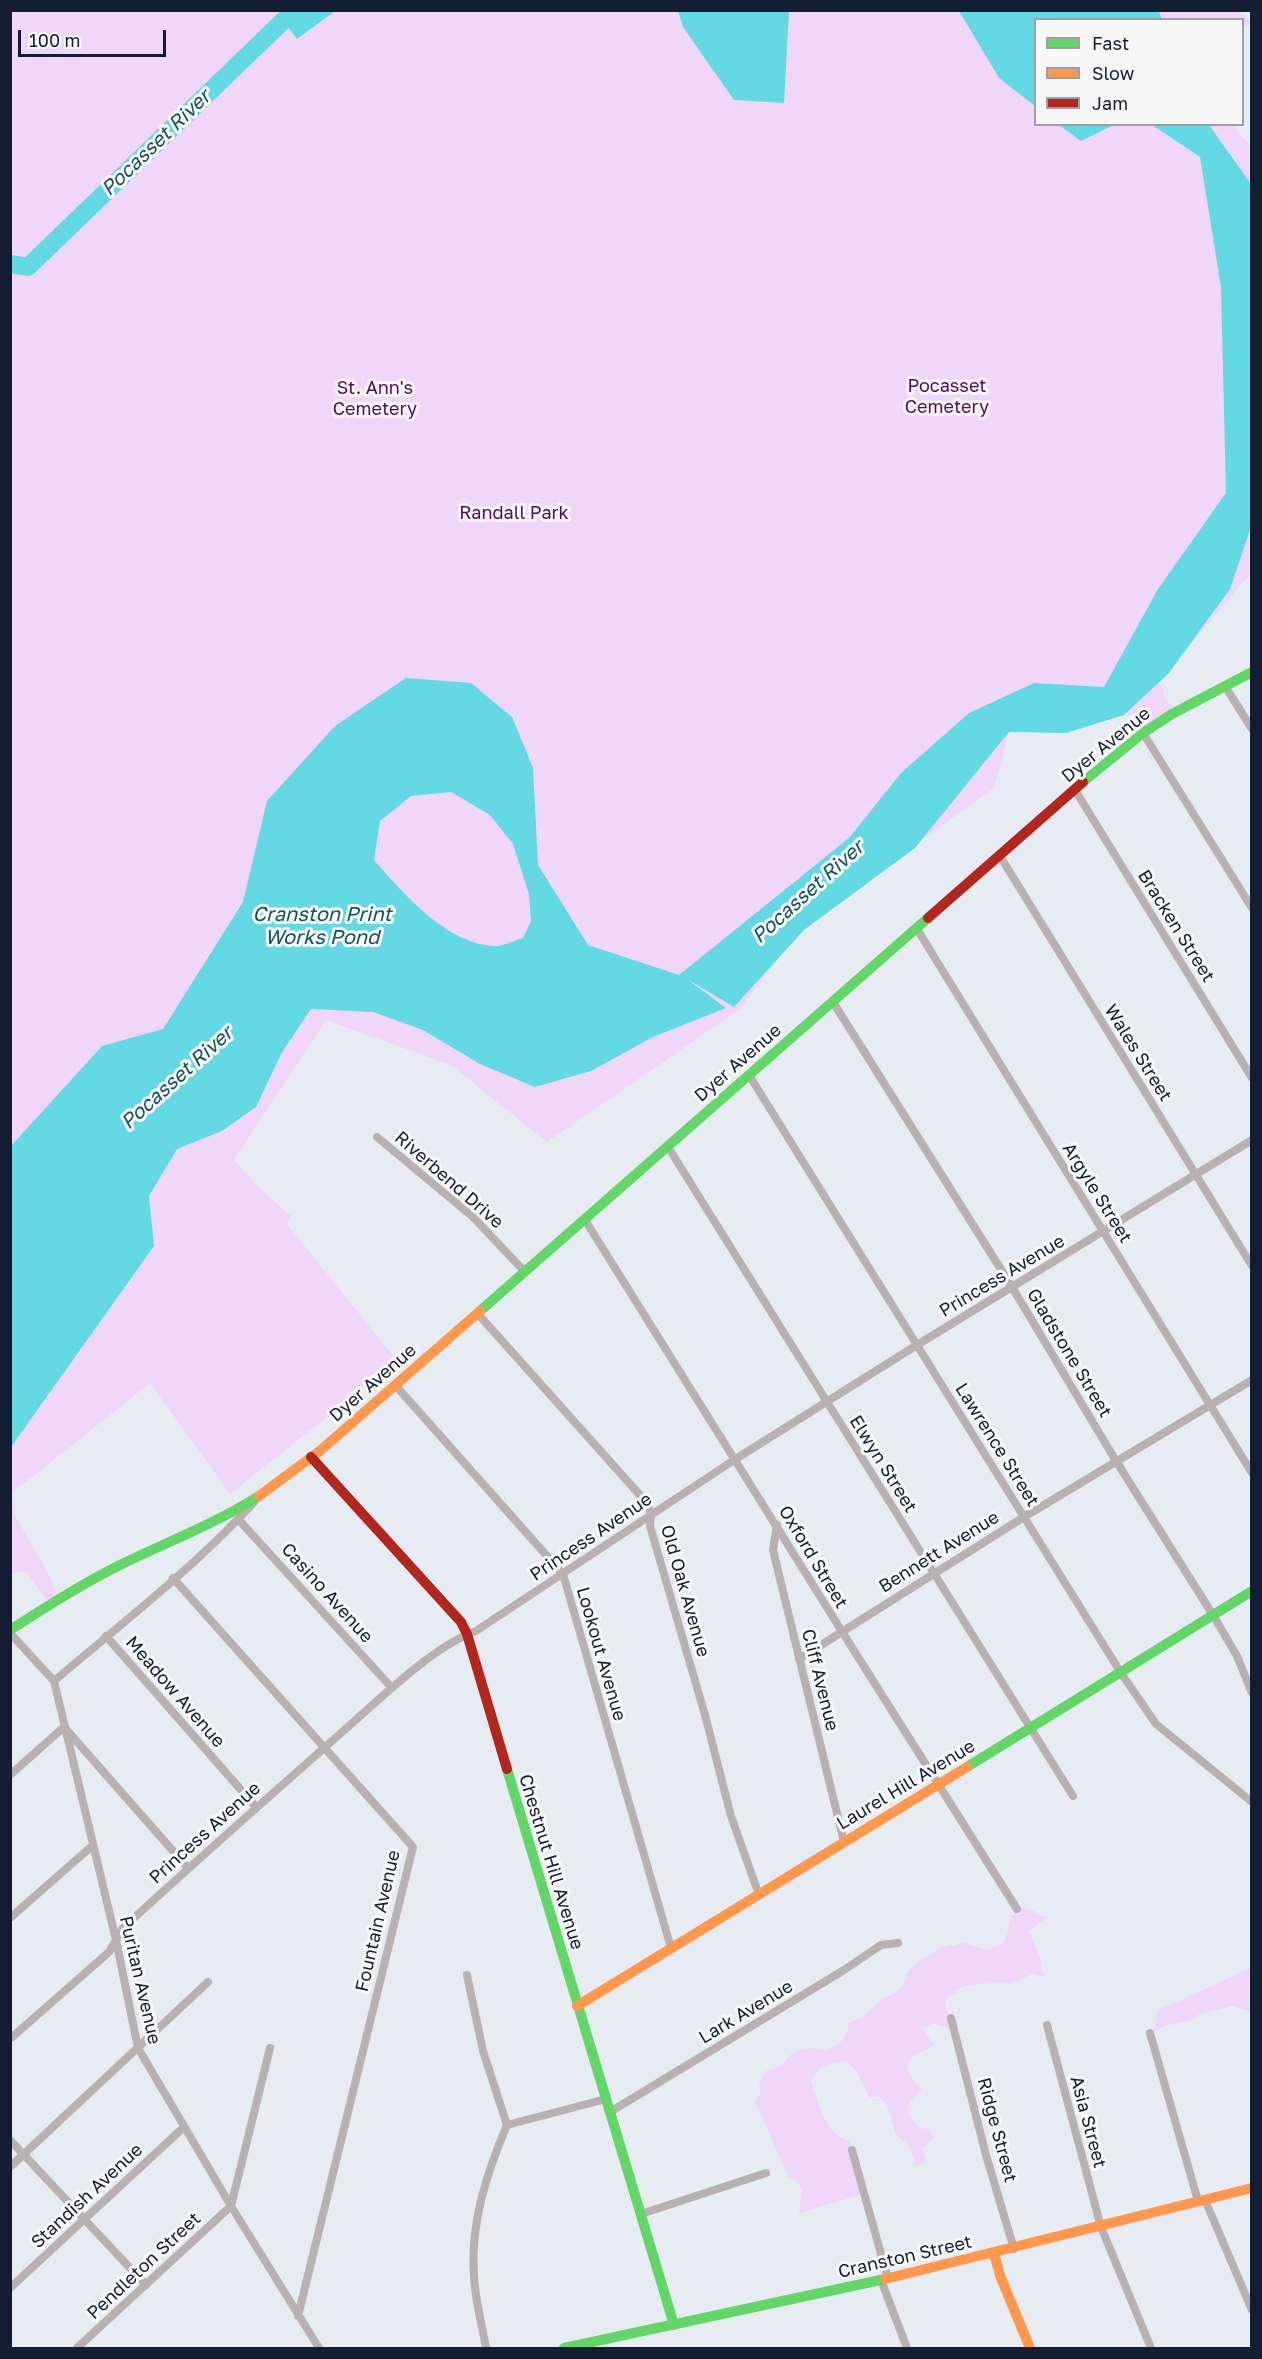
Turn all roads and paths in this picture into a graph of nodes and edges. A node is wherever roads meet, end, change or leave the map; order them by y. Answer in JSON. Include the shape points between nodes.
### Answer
{"nodes":[{"id":1,"x":1251,"y":672,"type":"edge"},
{"id":2,"x":1225,"y":686,"type":"junction"},
{"id":3,"x":1251,"y":729,"type":"edge"},
{"id":4,"x":1143,"y":733,"type":"junction"},
{"id":5,"x":1075,"y":790,"type":"junction"},
{"id":6,"x":1000,"y":856,"type":"junction"},
{"id":7,"x":1251,"y":908,"type":"edge"},
{"id":8,"x":917,"y":929,"type":"junction"},
{"id":9,"x":833,"y":1002,"type":"junction"},
{"id":10,"x":749,"y":1075,"type":"junction"},
{"id":11,"x":1251,"y":1078,"type":"edge"},
{"id":12,"x":377,"y":1137,"type":"dead end"},
{"id":13,"x":1251,"y":1140,"type":"edge"},
{"id":14,"x":668,"y":1147,"type":"junction"},
{"id":15,"x":1195,"y":1174,"type":"junction"},
{"id":16,"x":585,"y":1220,"type":"junction"},
{"id":17,"x":1103,"y":1232,"type":"junction"},
{"id":18,"x":1251,"y":1266,"type":"edge"},
{"id":19,"x":525,"y":1272,"type":"junction"},
{"id":20,"x":1012,"y":1287,"type":"junction"},
{"id":21,"x":478,"y":1314,"type":"junction"},
{"id":22,"x":917,"y":1345,"type":"junction"},
{"id":23,"x":1251,"y":1380,"type":"edge"},
{"id":24,"x":396,"y":1386,"type":"junction"},
{"id":25,"x":828,"y":1403,"type":"junction"},
{"id":26,"x":1209,"y":1404,"type":"junction"},
{"id":27,"x":311,"y":1457,"type":"junction"},
{"id":28,"x":734,"y":1460,"type":"junction"},
{"id":29,"x":1116,"y":1461,"type":"junction"},
{"id":30,"x":1251,"y":1473,"type":"edge"},
{"id":31,"x":258,"y":1497,"type":"junction"},
{"id":32,"x":651,"y":1514,"type":"junction"},
{"id":33,"x":1024,"y":1517,"type":"junction"},
{"id":34,"x":238,"y":1519,"type":"junction"},
{"id":35,"x":777,"y":1526,"type":"junction"},
{"id":36,"x":934,"y":1573,"type":"junction"},
{"id":37,"x":563,"y":1574,"type":"junction"},
{"id":38,"x":174,"y":1578,"type":"junction"},
{"id":39,"x":1251,"y":1591,"type":"edge"},
{"id":40,"x":1213,"y":1615,"type":"junction"},
{"id":41,"x":10,"y":1632,"type":"edge"},
{"id":42,"x":840,"y":1632,"type":"junction"},
{"id":43,"x":467,"y":1634,"type":"junction"},
{"id":44,"x":106,"y":1636,"type":"junction"},
{"id":45,"x":799,"y":1659,"type":"junction"},
{"id":46,"x":1122,"y":1673,"type":"junction"},
{"id":47,"x":54,"y":1681,"type":"junction"},
{"id":48,"x":392,"y":1688,"type":"junction"},
{"id":49,"x":1251,"y":1693,"type":"edge"},
{"id":50,"x":64,"y":1726,"type":"junction"},
{"id":51,"x":1030,"y":1728,"type":"junction"},
{"id":52,"x":325,"y":1747,"type":"junction"},
{"id":53,"x":10,"y":1775,"type":"edge"},
{"id":54,"x":939,"y":1785,"type":"junction"},
{"id":55,"x":1073,"y":1796,"type":"dead end"},
{"id":56,"x":1251,"y":1802,"type":"edge"},
{"id":57,"x":256,"y":1807,"type":"junction"},
{"id":58,"x":844,"y":1842,"type":"junction"},
{"id":59,"x":92,"y":1846,"type":"junction"},
{"id":60,"x":188,"y":1868,"type":"junction"},
{"id":61,"x":759,"y":1895,"type":"junction"},
{"id":62,"x":1017,"y":1909,"type":"dead end"},
{"id":63,"x":10,"y":1918,"type":"edge"},
{"id":64,"x":116,"y":1940,"type":"junction"},
{"id":65,"x":898,"y":1943,"type":"dead end"},
{"id":66,"x":671,"y":1948,"type":"junction"},
{"id":67,"x":467,"y":1975,"type":"dead end"},
{"id":68,"x":208,"y":1982,"type":"dead end"},
{"id":69,"x":577,"y":2006,"type":"junction"},
{"id":70,"x":951,"y":2018,"type":"dead end"},
{"id":71,"x":1047,"y":2025,"type":"dead end"},
{"id":72,"x":1150,"y":2033,"type":"dead end"},
{"id":73,"x":10,"y":2039,"type":"edge"},
{"id":74,"x":138,"y":2048,"type":"junction"},
{"id":75,"x":270,"y":2048,"type":"dead end"},
{"id":76,"x":606,"y":2099,"type":"junction"},
{"id":77,"x":610,"y":2112,"type":"junction"},
{"id":78,"x":507,"y":2125,"type":"junction"},
{"id":79,"x":184,"y":2127,"type":"junction"},
{"id":80,"x":10,"y":2140,"type":"edge"},
{"id":81,"x":852,"y":2150,"type":"dead end"},
{"id":82,"x":24,"y":2155,"type":"junction"},
{"id":83,"x":10,"y":2167,"type":"edge"},
{"id":84,"x":766,"y":2173,"type":"dead end"},
{"id":85,"x":1251,"y":2188,"type":"edge"},
{"id":86,"x":1202,"y":2201,"type":"junction"},
{"id":87,"x":231,"y":2206,"type":"junction"},
{"id":88,"x":641,"y":2214,"type":"junction"},
{"id":89,"x":84,"y":2219,"type":"junction"},
{"id":90,"x":1101,"y":2227,"type":"junction"},
{"id":91,"x":1014,"y":2249,"type":"junction"},
{"id":92,"x":994,"y":2254,"type":"junction"},
{"id":93,"x":885,"y":2280,"type":"junction"},
{"id":94,"x":146,"y":2285,"type":"junction"},
{"id":95,"x":10,"y":2288,"type":"edge"},
{"id":96,"x":1251,"y":2310,"type":"edge"},
{"id":97,"x":298,"y":2316,"type":"junction"},
{"id":98,"x":675,"y":2325,"type":"junction"},
{"id":99,"x":77,"y":2349,"type":"edge"},
{"id":100,"x":319,"y":2349,"type":"edge"},
{"id":101,"x":486,"y":2349,"type":"edge"},
{"id":102,"x":564,"y":2349,"type":"edge"},
{"id":103,"x":908,"y":2349,"type":"edge"},
{"id":104,"x":1030,"y":2349,"type":"edge"},
{"id":105,"x":1151,"y":2349,"type":"edge"}],
"edges":[{"from":1,"to":2,"type":"main road","name":"Dyer Avenue"},
{"from":2,"to":3,"type":"street"},
{"from":2,"to":4,"type":"main road","name":"Dyer Avenue"},
{"from":4,"to":5,"type":"main road","name":"Dyer Avenue"},
{"from":4,"to":7,"type":"street"},
{"from":5,"to":6,"type":"main road","name":"Dyer Avenue"},
{"from":5,"to":11,"type":"street","name":"Bracken Street"},
{"from":6,"to":8,"type":"main road","name":"Dyer Avenue"},
{"from":6,"to":15,"type":"street","name":"Wales Street"},
{"from":8,"to":9,"type":"main road","name":"Dyer Avenue"},
{"from":8,"to":17,"type":"street","name":"Argyle Street"},
{"from":9,"to":10,"type":"main road","name":"Dyer Avenue"},
{"from":9,"to":20,"type":"street","name":"Gladstone Street"},
{"from":10,"to":14,"type":"main road","name":"Dyer Avenue"},
{"from":10,"to":22,"type":"street","name":"Lawrence Street"},
{"from":12,"to":19,"type":"street","name":"Riverbend Drive","via":[[473,1217]]},
{"from":13,"to":15,"type":"street","name":"Princess Avenue"},
{"from":14,"to":16,"type":"main road","name":"Dyer Avenue"},
{"from":14,"to":25,"type":"street","name":"Elwyn Street"},
{"from":15,"to":17,"type":"street","name":"Princess Avenue"},
{"from":15,"to":18,"type":"street","name":"Wales Street"},
{"from":16,"to":19,"type":"main road","name":"Dyer Avenue"},
{"from":16,"to":28,"type":"street","name":"Oxford Street"},
{"from":17,"to":20,"type":"street","name":"Princess Avenue"},
{"from":17,"to":26,"type":"street","name":"Argyle Street"},
{"from":19,"to":21,"type":"main road","name":"Dyer Avenue"},
{"from":20,"to":22,"type":"street","name":"Princess Avenue"},
{"from":20,"to":29,"type":"street","name":"Gladstone Street"},
{"from":21,"to":24,"type":"main road","name":"Dyer Avenue"},
{"from":21,"to":32,"type":"street","name":"Old Oak Avenue","via":[[597,1446]]},
{"from":22,"to":25,"type":"street","name":"Princess Avenue"},
{"from":22,"to":33,"type":"street","name":"Lawrence Street"},
{"from":23,"to":26,"type":"street","name":"Bennett Avenue"},
{"from":24,"to":27,"type":"main road","name":"Dyer Avenue"},
{"from":24,"to":37,"type":"street","name":"Lookout Avenue"},
{"from":25,"to":28,"type":"street","name":"Princess Avenue"},
{"from":25,"to":36,"type":"street","name":"Elwyn Street"},
{"from":26,"to":29,"type":"street","name":"Bennett Avenue"},
{"from":26,"to":30,"type":"street","name":"Argyle Street"},
{"from":27,"to":31,"type":"main road","name":"Dyer Avenue"},
{"from":27,"to":43,"type":"main road","name":"Chestnut Hill Avenue"},
{"from":28,"to":32,"type":"street","name":"Princess Avenue"},
{"from":28,"to":35,"type":"street","name":"Oxford Street"},
{"from":29,"to":33,"type":"street","name":"Bennett Avenue"},
{"from":29,"to":40,"type":"street","name":"Gladstone Street"},
{"from":31,"to":34,"type":"street","name":"Dyer Avenue"},
{"from":31,"to":41,"type":"main road","name":"Dyer Avenue","via":[[86,1582]]},
{"from":32,"to":37,"type":"street","name":"Princess Avenue"},
{"from":32,"to":61,"type":"street","name":"Old Oak Avenue","via":[[650,1526],[731,1816]]},
{"from":33,"to":36,"type":"street","name":"Bennett Avenue"},
{"from":33,"to":46,"type":"street","name":"Lawrence Street"},
{"from":34,"to":38,"type":"street","name":"Dyer Avenue"},
{"from":34,"to":48,"type":"street","name":"Casino Avenue"},
{"from":35,"to":42,"type":"street","name":"Oxford Street"},
{"from":35,"to":45,"type":"street","name":"Cliff Avenue","via":[[773,1550]]},
{"from":36,"to":42,"type":"street","name":"Bennett Avenue"},
{"from":36,"to":51,"type":"street","name":"Elwyn Street"},
{"from":37,"to":43,"type":"street","name":"Princess Avenue"},
{"from":37,"to":66,"type":"street","name":"Lookout Avenue"},
{"from":38,"to":44,"type":"street","name":"Meadow Avenue"},
{"from":38,"to":52,"type":"street","name":"Fountain Avenue"},
{"from":39,"to":40,"type":"main road","name":"Laurel Hill Avenue"},
{"from":40,"to":46,"type":"main road","name":"Laurel Hill Avenue"},
{"from":40,"to":49,"type":"street","name":"Gladstone Street","via":[[1237,1656]]},
{"from":41,"to":47,"type":"street"},
{"from":42,"to":45,"type":"street","name":"Bennett Avenue"},
{"from":42,"to":54,"type":"street","name":"Oxford Street"},
{"from":43,"to":48,"type":"street","name":"Princess Avenue"},
{"from":43,"to":69,"type":"main road","name":"Chestnut Hill Avenue"},
{"from":44,"to":47,"type":"street"},
{"from":44,"to":57,"type":"street","name":"Meadow Avenue"},
{"from":45,"to":58,"type":"street","name":"Cliff Avenue"},
{"from":46,"to":51,"type":"main road","name":"Laurel Hill Avenue"},
{"from":46,"to":56,"type":"street","name":"Lawrence Street","via":[[1156,1724]]},
{"from":47,"to":50,"type":"street","name":"Puritan Avenue"},
{"from":48,"to":52,"type":"street","name":"Princess Avenue"},
{"from":50,"to":53,"type":"street"},
{"from":50,"to":59,"type":"street","name":"Puritan Avenue"},
{"from":50,"to":60,"type":"street"},
{"from":51,"to":54,"type":"main road","name":"Laurel Hill Avenue"},
{"from":51,"to":55,"type":"street","name":"Elwyn Street"},
{"from":52,"to":57,"type":"street","name":"Princess Avenue"},
{"from":52,"to":97,"type":"street","name":"Fountain Avenue","via":[[412,1847]]},
{"from":54,"to":58,"type":"main road","name":"Laurel Hill Avenue"},
{"from":54,"to":62,"type":"street","name":"Oxford Street"},
{"from":57,"to":60,"type":"street","name":"Princess Avenue"},
{"from":58,"to":61,"type":"main road","name":"Laurel Hill Avenue"},
{"from":59,"to":63,"type":"street"},
{"from":59,"to":64,"type":"street","name":"Puritan Avenue"},
{"from":60,"to":64,"type":"street","name":"Princess Avenue","via":[[123,1928]]},
{"from":61,"to":66,"type":"main road","name":"Laurel Hill Avenue"},
{"from":64,"to":73,"type":"street","name":"Princess Avenue","via":[[109,1952]]},
{"from":64,"to":74,"type":"street","name":"Puritan Avenue"},
{"from":65,"to":77,"type":"street","name":"Lark Avenue","via":[[881,1944]]},
{"from":66,"to":69,"type":"main road","name":"Laurel Hill Avenue"},
{"from":67,"to":78,"type":"street","via":[[483,2051]]},
{"from":68,"to":74,"type":"street"},
{"from":69,"to":76,"type":"main road","name":"Chestnut Hill Avenue"},
{"from":70,"to":91,"type":"street","name":"Ridge Street"},
{"from":71,"to":90,"type":"street","name":"Asia Street"},
{"from":72,"to":86,"type":"street"},
{"from":74,"to":79,"type":"street","name":"Puritan Avenue"},
{"from":74,"to":82,"type":"street"},
{"from":75,"to":87,"type":"street"},
{"from":76,"to":77,"type":"main road","name":"Chestnut Hill Avenue"},
{"from":76,"to":78,"type":"street"},
{"from":77,"to":88,"type":"main road","name":"Chestnut Hill Avenue"},
{"from":78,"to":101,"type":"street","via":[[489,2168],[474,2234],[474,2276]]},
{"from":79,"to":87,"type":"street","name":"Puritan Avenue"},
{"from":79,"to":89,"type":"street","name":"Standish Avenue"},
{"from":80,"to":82,"type":"street"},
{"from":81,"to":93,"type":"street"},
{"from":82,"to":83,"type":"street"},
{"from":82,"to":89,"type":"street"},
{"from":84,"to":88,"type":"street"},
{"from":85,"to":86,"type":"main road","name":"Cranston Street"},
{"from":86,"to":90,"type":"main road","name":"Cranston Street"},
{"from":86,"to":96,"type":"street"},
{"from":87,"to":94,"type":"street","name":"Pendleton Street"},
{"from":87,"to":97,"type":"street","name":"Puritan Avenue"},
{"from":88,"to":98,"type":"main road","name":"Chestnut Hill Avenue"},
{"from":89,"to":94,"type":"street"},
{"from":89,"to":95,"type":"street","name":"Standish Avenue"},
{"from":90,"to":91,"type":"main road","name":"Cranston Street"},
{"from":90,"to":105,"type":"street","name":"Asia Street"},
{"from":91,"to":92,"type":"main road","name":"Cranston Street"},
{"from":92,"to":93,"type":"main road","name":"Cranston Street"},
{"from":92,"to":104,"type":"main road"},
{"from":93,"to":98,"type":"main road","name":"Cranston Street"},
{"from":93,"to":103,"type":"street"},
{"from":94,"to":99,"type":"street","name":"Pendleton Street"},
{"from":97,"to":100,"type":"street","name":"Puritan Avenue"},
{"from":98,"to":102,"type":"main road","name":"Cranston Street"}]}
